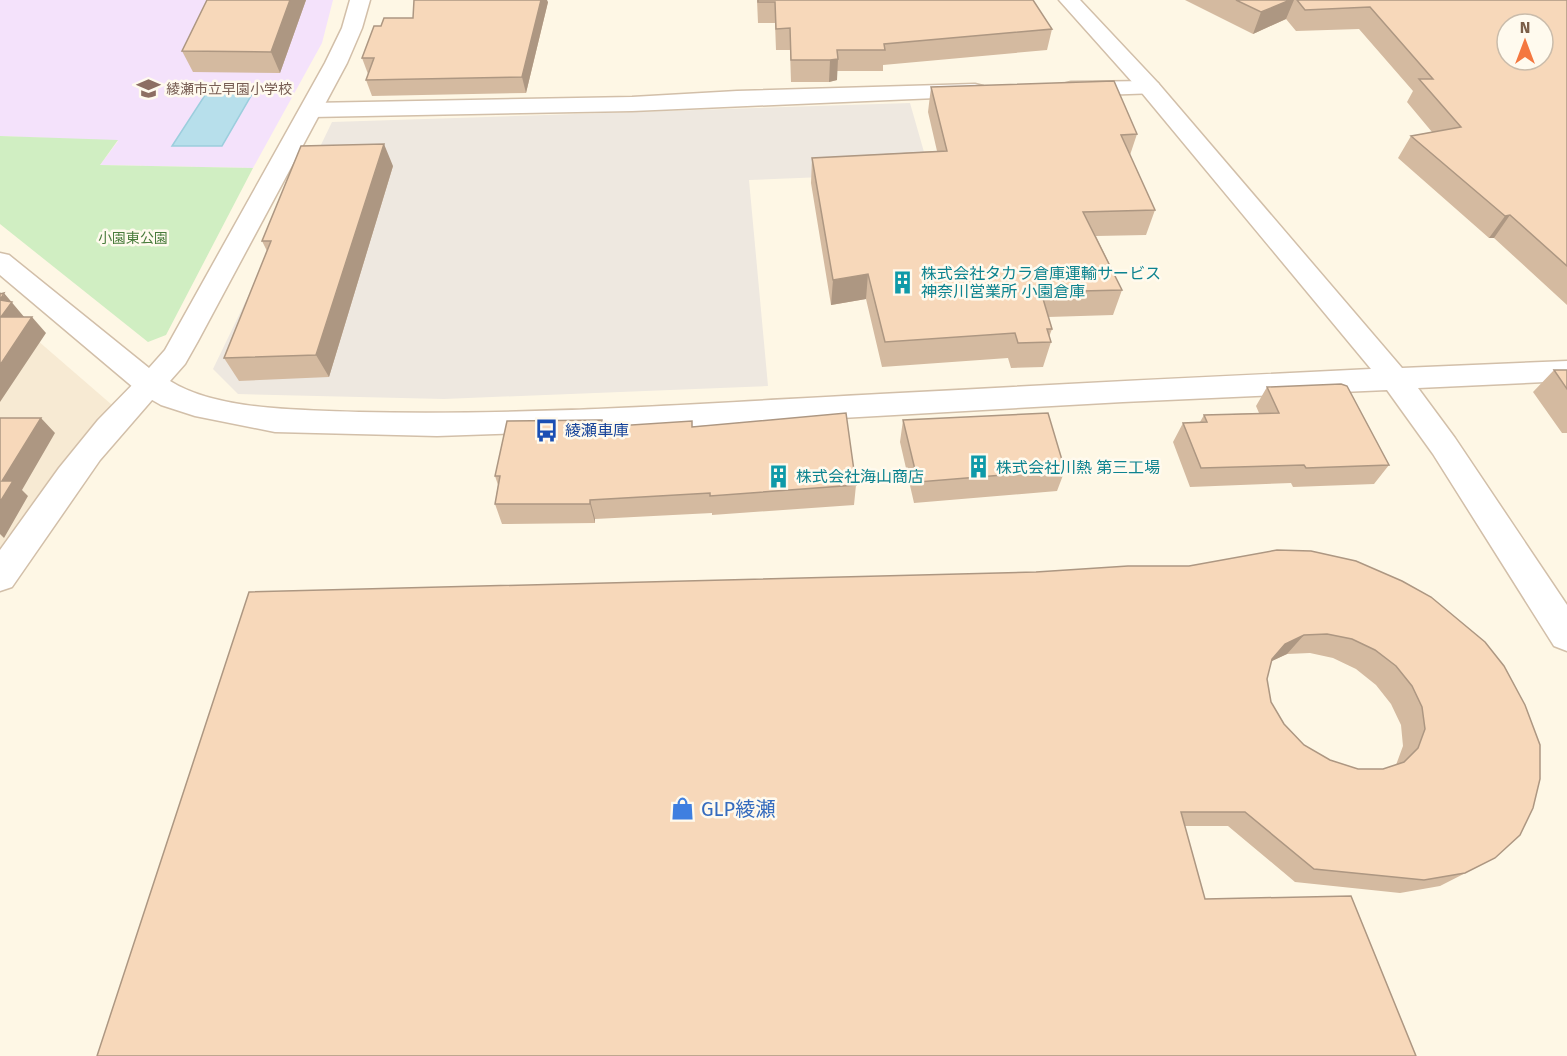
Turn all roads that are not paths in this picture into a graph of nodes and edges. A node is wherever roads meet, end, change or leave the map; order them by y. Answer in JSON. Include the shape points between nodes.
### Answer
{"nodes":[{"id":1,"x":360,"y":0,"type":"edge"},
{"id":2,"x":1069,"y":0,"type":"edge"},
{"id":3,"x":1150,"y":88,"type":"junction"},
{"id":4,"x":1050,"y":89,"type":"edge"},
{"id":5,"x":994,"y":90,"type":"edge"},
{"id":6,"x":311,"y":110,"type":"junction"},
{"id":7,"x":2,"y":266,"type":"edge"},
{"id":8,"x":1567,"y":371,"type":"edge"},
{"id":9,"x":1396,"y":380,"type":"junction"},
{"id":10,"x":150,"y":385,"type":"junction"},
{"id":11,"x":3,"y":569,"type":"edge"},
{"id":12,"x":1567,"y":635,"type":"edge"}],
"edges":[{"from":1,"to":6,"type":"street","via":[[352,28]]},
{"from":2,"to":3,"type":"street"},
{"from":3,"to":4,"type":"street"},
{"from":3,"to":9,"type":"street"},
{"from":5,"to":6,"type":"street","via":[[632,104]]},
{"from":6,"to":10,"type":"street","via":[[175,357]]},
{"from":7,"to":10,"type":"street"},
{"from":8,"to":9,"type":"street"},
{"from":9,"to":10,"type":"street","via":[[437,425],[275,421],[195,405]]},
{"from":9,"to":12,"type":"street","via":[[1444,446]]},
{"from":10,"to":11,"type":"street","via":[[107,431]]}]}
